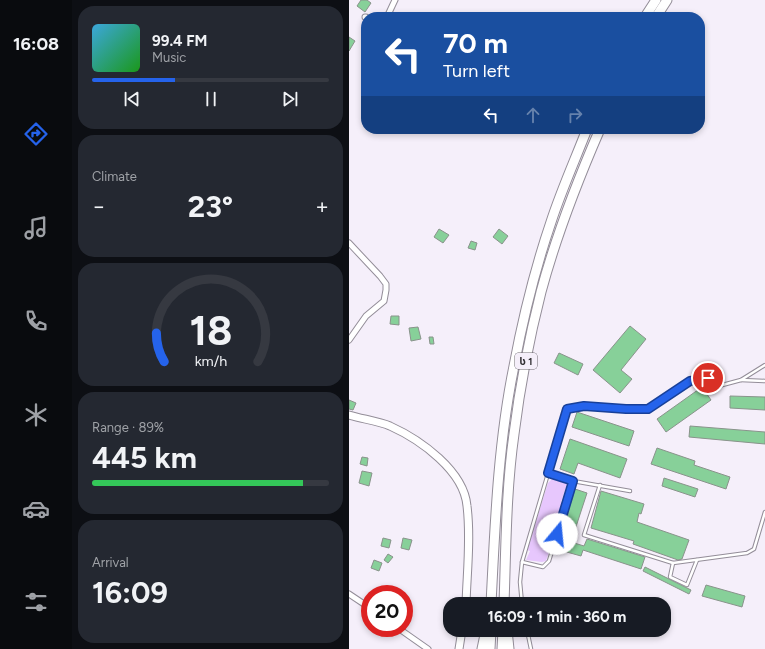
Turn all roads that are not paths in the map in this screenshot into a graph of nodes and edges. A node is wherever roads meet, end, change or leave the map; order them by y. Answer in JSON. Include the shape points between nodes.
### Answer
{"nodes":[{"id":1,"x":395,"y":0,"type":"edge"},
{"id":2,"x":656,"y":0,"type":"edge"},
{"id":3,"x":667,"y":0,"type":"edge"},
{"id":4,"x":389,"y":12,"type":"edge"},
{"id":5,"x":648,"y":12,"type":"edge"},
{"id":6,"x":659,"y":12,"type":"edge"},
{"id":7,"x":585,"y":134,"type":"edge"},
{"id":8,"x":598,"y":134,"type":"edge"},
{"id":9,"x":349,"y":243,"type":"edge"},
{"id":10,"x":349,"y":340,"type":"edge"},
{"id":11,"x":765,"y":365,"type":"edge"},
{"id":12,"x":741,"y":380,"type":"junction"},
{"id":13,"x":765,"y":381,"type":"edge"},
{"id":14,"x":349,"y":416,"type":"edge"},
{"id":15,"x":548,"y":473,"type":"junction"},
{"id":16,"x":573,"y":481,"type":"junction"},
{"id":17,"x":600,"y":485,"type":"junction"},
{"id":18,"x":630,"y":491,"type":"dead end"},
{"id":19,"x":765,"y":512,"type":"edge"},
{"id":20,"x":697,"y":560,"type":"junction"},
{"id":21,"x":522,"y":562,"type":"junction"},
{"id":22,"x":673,"y":563,"type":"junction"},
{"id":23,"x":349,"y":594,"type":"edge"},
{"id":24,"x":466,"y":597,"type":"edge"},
{"id":25,"x":491,"y":597,"type":"edge"},
{"id":26,"x":504,"y":597,"type":"edge"},
{"id":27,"x":521,"y":597,"type":"edge"},
{"id":28,"x":361,"y":602,"type":"edge"},
{"id":29,"x":411,"y":637,"type":"edge"},
{"id":30,"x":461,"y":637,"type":"edge"},
{"id":31,"x":485,"y":637,"type":"edge"},
{"id":32,"x":491,"y":637,"type":"edge"},
{"id":33,"x":503,"y":637,"type":"edge"},
{"id":34,"x":508,"y":637,"type":"edge"},
{"id":35,"x":528,"y":637,"type":"edge"},
{"id":36,"x":428,"y":649,"type":"edge"},
{"id":37,"x":459,"y":649,"type":"edge"},
{"id":38,"x":482,"y":649,"type":"edge"},
{"id":39,"x":490,"y":649,"type":"edge"},
{"id":40,"x":502,"y":649,"type":"edge"},
{"id":41,"x":509,"y":649,"type":"edge"},
{"id":42,"x":531,"y":649,"type":"edge"}],
"edges":[{"from":1,"to":4,"type":"street"},
{"from":2,"to":5,"type":"highway"},
{"from":3,"to":6,"type":"highway"},
{"from":7,"to":25,"type":"highway","number":"ს 1","via":[[551,222],[514,366],[503,435]]},
{"from":8,"to":26,"type":"highway","number":"ს 1","via":[[562,225],[531,334],[514,436]]},
{"from":9,"to":10,"type":"street","via":[[380,276],[387,290],[384,301],[365,316]]},
{"from":11,"to":12,"type":"lane"},
{"from":12,"to":13,"type":"lane"},
{"from":12,"to":15,"type":"lane","via":[[715,388],[708,378],[690,381],[648,409],[584,406],[567,409]]},
{"from":14,"to":24,"type":"street","via":[[389,425],[408,436],[440,458],[463,487],[468,520]]},
{"from":15,"to":16,"type":"lane"},
{"from":15,"to":21,"type":"lane"},
{"from":16,"to":17,"type":"lane"},
{"from":16,"to":21,"type":"lane","via":[[549,561],[543,567]]},
{"from":17,"to":18,"type":"lane"},
{"from":17,"to":22,"type":"lane","via":[[585,535]]},
{"from":19,"to":20,"type":"lane","via":[[754,549],[747,554]]},
{"from":20,"to":22,"type":"lane"},
{"from":20,"to":22,"type":"lane","via":[[687,585],[670,577]]},
{"from":21,"to":27,"type":"lane"},
{"from":23,"to":28,"type":"street"},
{"from":29,"to":36,"type":"street"},
{"from":30,"to":37,"type":"street"},
{"from":31,"to":38,"type":"highway"},
{"from":32,"to":39,"type":"highway"},
{"from":33,"to":40,"type":"highway"},
{"from":34,"to":41,"type":"highway"},
{"from":35,"to":42,"type":"lane"}]}
